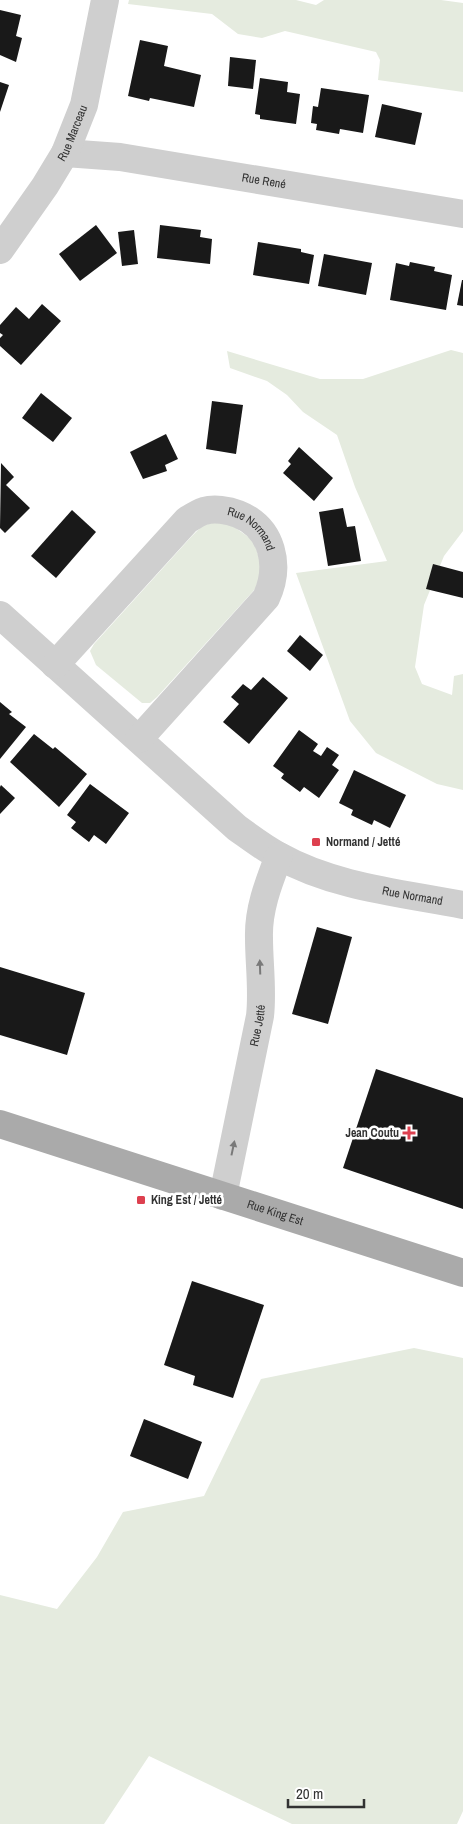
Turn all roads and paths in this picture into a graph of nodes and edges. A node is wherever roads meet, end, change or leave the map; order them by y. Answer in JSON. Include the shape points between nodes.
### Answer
{"nodes":[{"id":1,"x":105,"y":0,"type":"edge"},
{"id":2,"x":65,"y":153,"type":"junction"},
{"id":3,"x":463,"y":214,"type":"edge"},
{"id":4,"x":0,"y":250,"type":"edge"},
{"id":5,"x":0,"y":615,"type":"edge"},
{"id":6,"x":55,"y":665,"type":"junction"},
{"id":7,"x":139,"y":740,"type":"junction"},
{"id":8,"x":279,"y":856,"type":"junction"},
{"id":9,"x":463,"y":905,"type":"edge"},
{"id":10,"x":0,"y":1124,"type":"edge"},
{"id":11,"x":223,"y":1196,"type":"junction"},
{"id":12,"x":463,"y":1273,"type":"edge"}],
"edges":[{"from":1,"to":2,"type":"street","name":"Rue Marceau","via":[[84,105]]},
{"from":2,"to":3,"type":"street","name":"Rue René","via":[[120,157]]},
{"from":2,"to":4,"type":"street","name":"Rue Marceau","via":[[46,186]]},
{"from":5,"to":6,"type":"street","name":"Rue Normand"},
{"from":6,"to":7,"type":"street","name":"Rue Normand"},
{"from":6,"to":7,"type":"street","name":"Rue Normand","via":[[187,520],[203,511],[217,509],[245,517],[257,526],[265,536],[274,560],[272,586],[266,598]]},
{"from":7,"to":8,"type":"street","name":"Rue Normand","via":[[238,828]]},
{"from":8,"to":9,"type":"street","name":"Rue Normand","via":[[321,874]]},
{"from":11,"to":8,"type":"street","name":"Rue Jetté","one_way":true,"via":[[262,1002],[258,936],[262,905]]},
{"from":10,"to":11,"type":"main road","name":"Rue King Est"},
{"from":11,"to":12,"type":"main road","name":"Rue King Est"}]}
